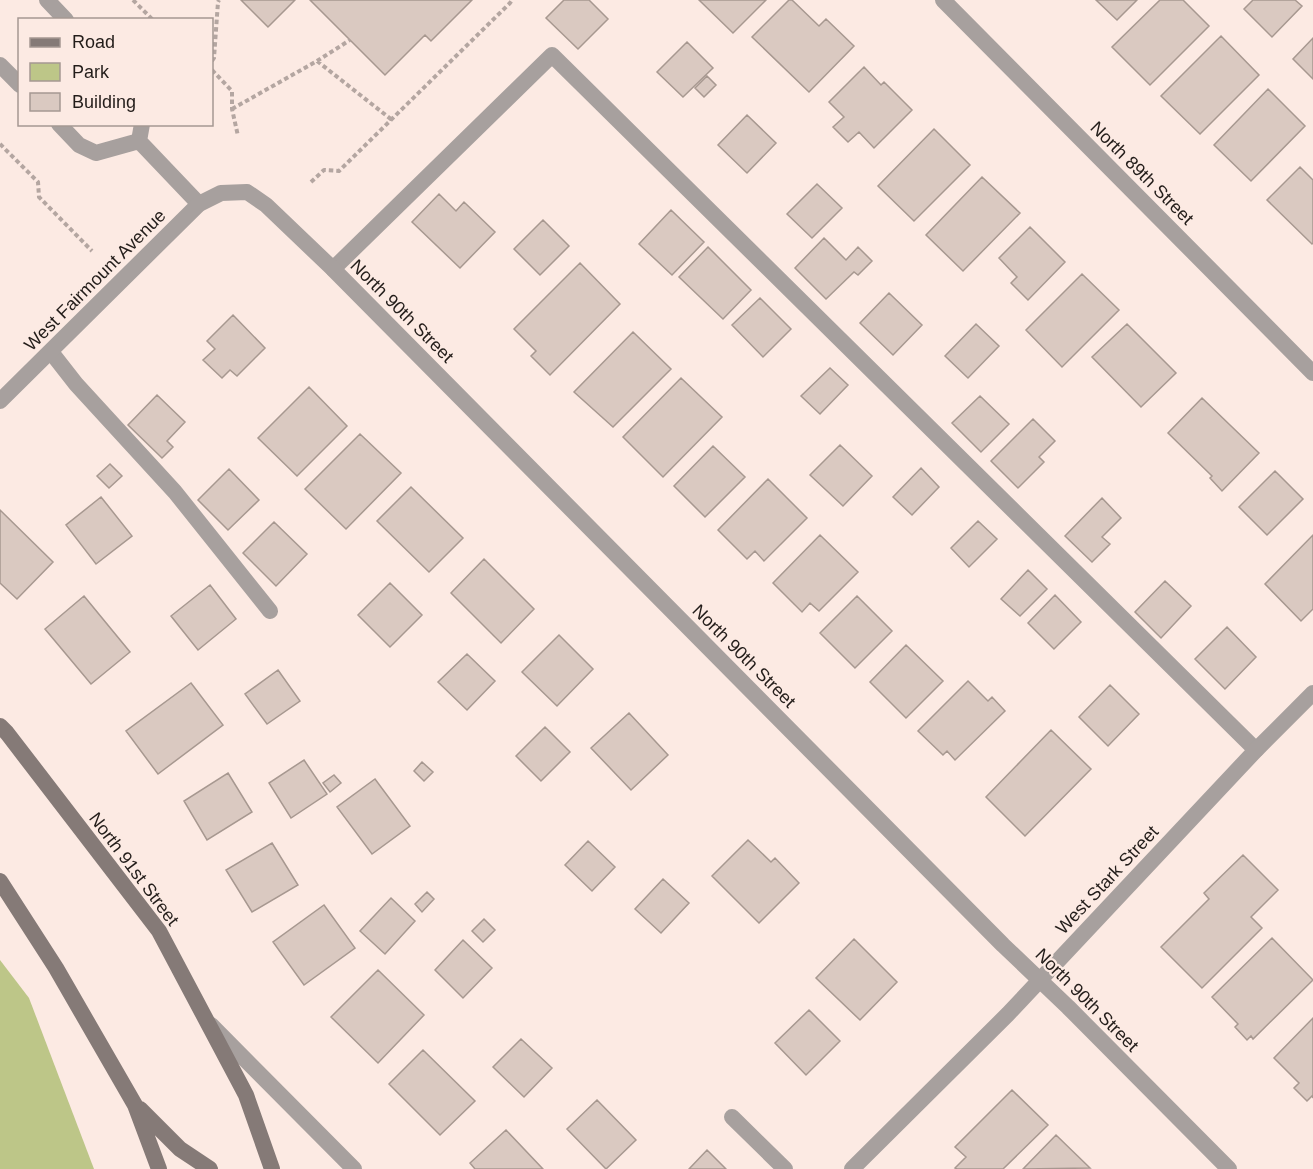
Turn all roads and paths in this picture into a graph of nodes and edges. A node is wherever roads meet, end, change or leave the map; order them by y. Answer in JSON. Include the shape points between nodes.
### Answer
{"nodes":[{"id":1,"x":47,"y":0,"type":"edge"},
{"id":2,"x":133,"y":0,"type":"edge"},
{"id":3,"x":219,"y":0,"type":"edge"},
{"id":4,"x":512,"y":0,"type":"edge"},
{"id":5,"x":942,"y":0,"type":"edge"},
{"id":6,"x":64,"y":18,"type":"edge"},
{"id":7,"x":151,"y":18,"type":"edge"},
{"id":8,"x":350,"y":40,"type":"dead end"},
{"id":9,"x":213,"y":60,"type":"edge"},
{"id":10,"x":317,"y":61,"type":"junction"},
{"id":11,"x":0,"y":65,"type":"edge"},
{"id":12,"x":213,"y":71,"type":"edge"},
{"id":13,"x":18,"y":83,"type":"edge"},
{"id":14,"x":232,"y":109,"type":"junction"},
{"id":15,"x":392,"y":120,"type":"junction"},
{"id":16,"x":61,"y":126,"type":"edge"},
{"id":17,"x":142,"y":126,"type":"edge"},
{"id":18,"x":238,"y":136,"type":"dead end"},
{"id":19,"x":139,"y":141,"type":"junction"},
{"id":20,"x":0,"y":144,"type":"edge"},
{"id":21,"x":311,"y":182,"type":"dead end"},
{"id":22,"x":221,"y":193,"type":"joint"},
{"id":23,"x":199,"y":204,"type":"junction"},
{"id":24,"x":92,"y":251,"type":"dead end"},
{"id":25,"x":333,"y":269,"type":"junction"},
{"id":26,"x":51,"y":352,"type":"junction"},
{"id":27,"x":1313,"y":373,"type":"edge"},
{"id":28,"x":0,"y":402,"type":"edge"},
{"id":29,"x":270,"y":611,"type":"dead end"},
{"id":30,"x":1313,"y":693,"type":"edge"},
{"id":31,"x":0,"y":726,"type":"edge"},
{"id":32,"x":1256,"y":750,"type":"junction"},
{"id":33,"x":0,"y":881,"type":"edge"},
{"id":34,"x":1040,"y":980,"type":"junction"},
{"id":35,"x":205,"y":1019,"type":"junction"},
{"id":36,"x":135,"y":1105,"type":"junction"},
{"id":37,"x":732,"y":1117,"type":"dead end"},
{"id":38,"x":159,"y":1169,"type":"edge"},
{"id":39,"x":210,"y":1169,"type":"edge"},
{"id":40,"x":272,"y":1169,"type":"edge"},
{"id":41,"x":354,"y":1169,"type":"edge"},
{"id":42,"x":785,"y":1169,"type":"edge"},
{"id":43,"x":852,"y":1169,"type":"edge"},
{"id":44,"x":1229,"y":1169,"type":"edge"}],
"edges":[{"from":1,"to":6,"type":"street"},
{"from":2,"to":7,"type":"path"},
{"from":3,"to":9,"type":"path"},
{"from":4,"to":15,"type":"path"},
{"from":5,"to":27,"type":"street","name":"North 89th Street"},
{"from":8,"to":10,"type":"path"},
{"from":10,"to":14,"type":"path"},
{"from":10,"to":15,"type":"path"},
{"from":11,"to":13,"type":"street"},
{"from":12,"to":14,"type":"path","via":[[232,91]]},
{"from":14,"to":18,"type":"path"},
{"from":15,"to":21,"type":"path","via":[[339,171],[324,170]]},
{"from":16,"to":19,"type":"street","via":[[79,145],[96,153]]},
{"from":17,"to":19,"type":"street"},
{"from":19,"to":23,"type":"street"},
{"from":20,"to":24,"type":"path","via":[[38,182],[39,197]]},
{"from":22,"to":23,"type":"street","name":"West Fairmount Avenue"},
{"from":22,"to":25,"type":"street","name":"North 90th Street","via":[[247,192]]},
{"from":23,"to":26,"type":"street","name":"West Fairmount Avenue"},
{"from":25,"to":32,"type":"street","via":[[552,55]]},
{"from":25,"to":34,"type":"street","name":"North 90th Street"},
{"from":26,"to":28,"type":"street","name":"West Fairmount Avenue"},
{"from":26,"to":29,"type":"street","via":[[174,492]]},
{"from":30,"to":32,"type":"street","name":"West Stark Street"},
{"from":31,"to":35,"type":"main road","name":"North 91st Street","via":[[159,931]]},
{"from":32,"to":34,"type":"street","name":"West Stark Street"},
{"from":33,"to":36,"type":"main road","via":[[56,968]]},
{"from":34,"to":43,"type":"street","name":"West Stark Street"},
{"from":34,"to":44,"type":"street","name":"North 90th Street"},
{"from":35,"to":40,"type":"main road","via":[[246,1095]]},
{"from":35,"to":41,"type":"street","name":"North 91st Street"},
{"from":36,"to":38,"type":"main road"},
{"from":36,"to":39,"type":"main road","via":[[180,1149]]},
{"from":37,"to":42,"type":"street"}]}
